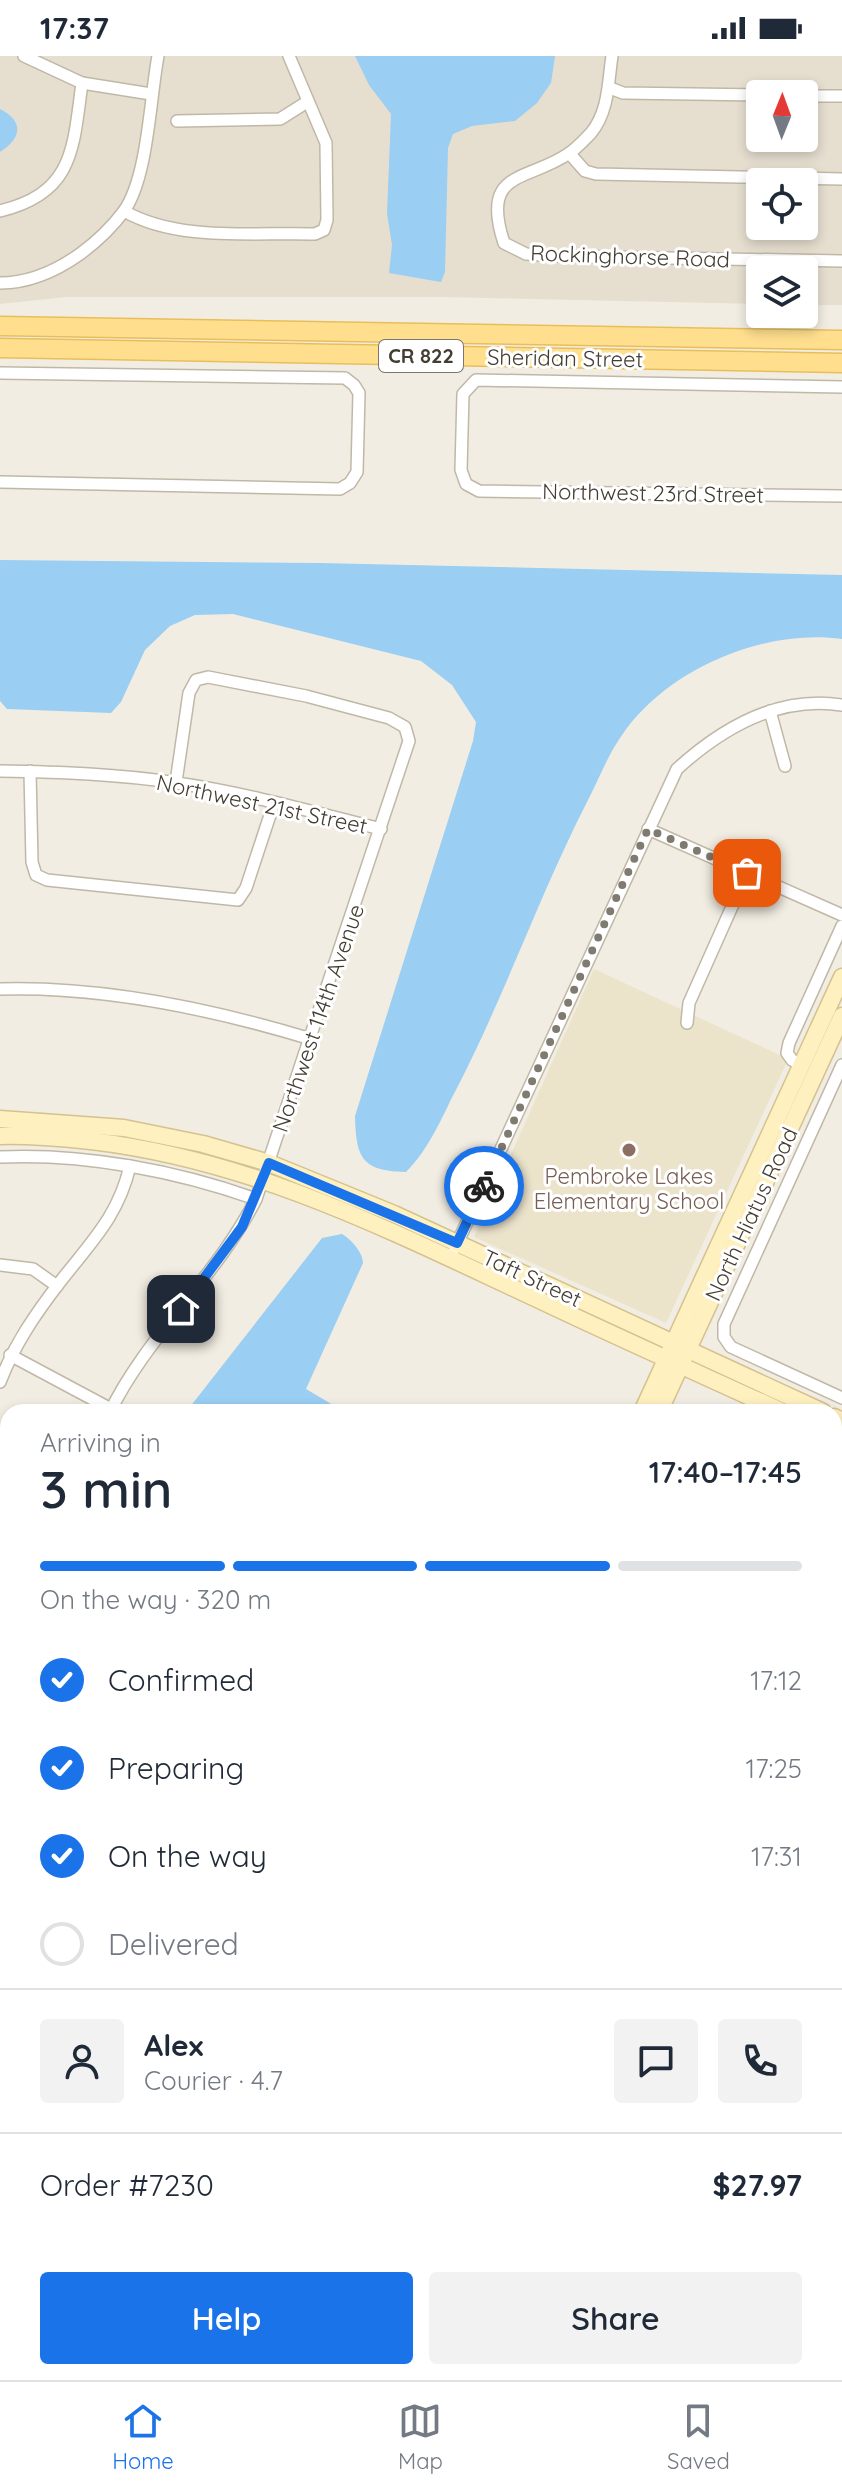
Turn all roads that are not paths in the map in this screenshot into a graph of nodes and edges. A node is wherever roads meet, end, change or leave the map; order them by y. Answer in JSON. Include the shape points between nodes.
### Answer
{"nodes":[{"id":1,"x":26,"y":56,"type":"edge"},
{"id":2,"x":158,"y":56,"type":"edge"},
{"id":3,"x":289,"y":56,"type":"edge"},
{"id":4,"x":612,"y":56,"type":"edge"},
{"id":5,"x":82,"y":83,"type":"junction"},
{"id":6,"x":610,"y":88,"type":"junction"},
{"id":7,"x":151,"y":94,"type":"junction"},
{"id":8,"x":746,"y":95,"type":"edge"},
{"id":9,"x":818,"y":96,"type":"edge"},
{"id":10,"x":842,"y":96,"type":"edge"},
{"id":11,"x":307,"y":102,"type":"junction"},
{"id":12,"x":177,"y":121,"type":"dead end"},
{"id":13,"x":570,"y":154,"type":"junction"},
{"id":14,"x":842,"y":179,"type":"edge"},
{"id":15,"x":0,"y":211,"type":"edge"},
{"id":16,"x":124,"y":211,"type":"junction"},
{"id":17,"x":842,"y":261,"type":"edge"},
{"id":18,"x":0,"y":283,"type":"edge"},
{"id":19,"x":0,"y":326,"type":"edge"},
{"id":20,"x":842,"y":340,"type":"edge"},
{"id":21,"x":0,"y":348,"type":"edge"},
{"id":22,"x":842,"y":363,"type":"edge"},
{"id":23,"x":0,"y":373,"type":"edge"},
{"id":24,"x":842,"y":387,"type":"edge"},
{"id":25,"x":0,"y":482,"type":"edge"},
{"id":26,"x":466,"y":484,"type":"joint"},
{"id":27,"x":842,"y":496,"type":"edge"},
{"id":28,"x":842,"y":705,"type":"edge"},
{"id":29,"x":770,"y":711,"type":"junction"},
{"id":30,"x":785,"y":766,"type":"dead end"},
{"id":31,"x":0,"y":771,"type":"edge"},
{"id":32,"x":30,"y":771,"type":"junction"},
{"id":33,"x":176,"y":782,"type":"junction"},
{"id":34,"x":274,"y":803,"type":"junction"},
{"id":35,"x":381,"y":829,"type":"junction"},
{"id":36,"x":648,"y":829,"type":"junction"},
{"id":37,"x":747,"y":873,"type":"junction"},
{"id":38,"x":842,"y":915,"type":"edge"},
{"id":39,"x":842,"y":926,"type":"edge"},
{"id":40,"x":842,"y":977,"type":"edge"},
{"id":41,"x":0,"y":989,"type":"edge"},
{"id":42,"x":842,"y":1016,"type":"edge"},
{"id":43,"x":687,"y":1023,"type":"dead end"},
{"id":44,"x":311,"y":1039,"type":"junction"},
{"id":45,"x":802,"y":1065,"type":"junction"},
{"id":46,"x":842,"y":1065,"type":"edge"},
{"id":47,"x":0,"y":1119,"type":"edge"},
{"id":48,"x":57,"y":1129,"type":"junction"},
{"id":49,"x":0,"y":1136,"type":"edge"},
{"id":50,"x":0,"y":1157,"type":"edge"},
{"id":51,"x":130,"y":1166,"type":"junction"},
{"id":52,"x":266,"y":1171,"type":"junction"},
{"id":53,"x":256,"y":1199,"type":"junction"},
{"id":54,"x":727,"y":1247,"type":"junction"},
{"id":55,"x":454,"y":1251,"type":"junction"},
{"id":56,"x":0,"y":1265,"type":"edge"},
{"id":57,"x":57,"y":1286,"type":"junction"},
{"id":58,"x":678,"y":1354,"type":"junction"},
{"id":59,"x":10,"y":1355,"type":"junction"},
{"id":60,"x":0,"y":1382,"type":"edge"},
{"id":61,"x":842,"y":1398,"type":"edge"},
{"id":62,"x":100,"y":1404,"type":"edge"},
{"id":63,"x":115,"y":1404,"type":"edge"},
{"id":64,"x":647,"y":1404,"type":"edge"},
{"id":65,"x":662,"y":1404,"type":"edge"},
{"id":66,"x":769,"y":1404,"type":"edge"},
{"id":67,"x":802,"y":1404,"type":"edge"}],
"edges":[{"from":1,"to":5,"type":"street"},
{"from":2,"to":7,"type":"street"},
{"from":3,"to":11,"type":"street"},
{"from":4,"to":6,"type":"street"},
{"from":5,"to":7,"type":"street"},
{"from":5,"to":15,"type":"street","via":[[65,170],[26,205]]},
{"from":6,"to":8,"type":"street","via":[[623,93]]},
{"from":6,"to":13,"type":"street","via":[[593,130]]},
{"from":7,"to":16,"type":"street","via":[[136,183]]},
{"from":9,"to":10,"type":"street"},
{"from":11,"to":12,"type":"street","via":[[280,119]]},
{"from":11,"to":16,"type":"street","via":[[326,143],[324,230],[315,234],[170,229]]},
{"from":13,"to":14,"type":"street","via":[[585,171],[596,174]]},
{"from":13,"to":17,"type":"street","name":"Rockinghorse Road","via":[[517,176],[501,192],[499,227],[504,243],[514,250],[556,256]]},
{"from":16,"to":18,"type":"street","via":[[69,262],[44,275]]},
{"from":19,"to":20,"type":"main road","name":"Sheridan Street","number":"CR 822"},
{"from":21,"to":22,"type":"main road","name":"Sheridan Street","number":"CR 822"},
{"from":23,"to":25,"type":"street","via":[[345,378],[359,393],[357,472],[340,489]]},
{"from":24,"to":26,"type":"street","name":"Sheridan Street","via":[[476,380],[463,394],[461,470]]},
{"from":26,"to":27,"type":"street","name":"Northwest 23rd Street","via":[[479,491]]},
{"from":28,"to":29,"type":"street","via":[[825,702]]},
{"from":29,"to":30,"type":"street"},
{"from":29,"to":36,"type":"street","via":[[705,743],[677,769]]},
{"from":31,"to":32,"type":"street","name":"Northwest 21st Street"},
{"from":32,"to":33,"type":"street","name":"Northwest 21st Street"},
{"from":32,"to":34,"type":"street","via":[[32,862],[36,875],[47,880],[238,900]]},
{"from":33,"to":34,"type":"street","name":"Northwest 21st Street"},
{"from":33,"to":35,"type":"street","name":"Northwest 114th Avenue","via":[[189,693],[196,680],[208,677],[306,696],[405,727],[409,741]]},
{"from":34,"to":35,"type":"street","name":"Northwest 21st Street"},
{"from":35,"to":44,"type":"street","name":"Northwest 114th Avenue"},
{"from":36,"to":37,"type":"street"},
{"from":36,"to":55,"type":"street"},
{"from":37,"to":38,"type":"street"},
{"from":37,"to":43,"type":"street","via":[[689,1003]]},
{"from":39,"to":45,"type":"street","via":[[789,1043],[787,1053]]},
{"from":40,"to":45,"type":"street","name":"North Hiatus Road"},
{"from":41,"to":44,"type":"street","via":[[135,999]]},
{"from":42,"to":54,"type":"street","name":"North Hiatus Road"},
{"from":44,"to":52,"type":"street","name":"Northwest 114th Avenue"},
{"from":45,"to":54,"type":"street","name":"North Hiatus Road"},
{"from":46,"to":61,"type":"street","via":[[724,1324],[731,1347]]},
{"from":47,"to":48,"type":"street","name":"Taft Street"},
{"from":48,"to":49,"type":"street","name":"Taft Street"},
{"from":48,"to":52,"type":"street","name":"Taft Street","via":[[124,1128],[203,1144]]},
{"from":50,"to":51,"type":"street"},
{"from":51,"to":53,"type":"street","via":[[184,1176]]},
{"from":51,"to":57,"type":"street","via":[[112,1216]]},
{"from":52,"to":53,"type":"street","name":"Northwest 114th Avenue"},
{"from":52,"to":55,"type":"street","name":"Taft Street"},
{"from":53,"to":63,"type":"street","name":"Northwest 114th Avenue","via":[[242,1227]]},
{"from":54,"to":58,"type":"street","name":"North Hiatus Road"},
{"from":55,"to":58,"type":"street","name":"Taft Street"},
{"from":56,"to":57,"type":"street","via":[[33,1269]]},
{"from":57,"to":59,"type":"street"},
{"from":58,"to":64,"type":"street","name":"North Hiatus Road"},
{"from":58,"to":65,"type":"street","name":"North Hiatus Road"},
{"from":58,"to":66,"type":"street","name":"Taft Street"},
{"from":58,"to":67,"type":"street","name":"Taft Street"},
{"from":59,"to":60,"type":"street"},
{"from":59,"to":62,"type":"street"}]}
